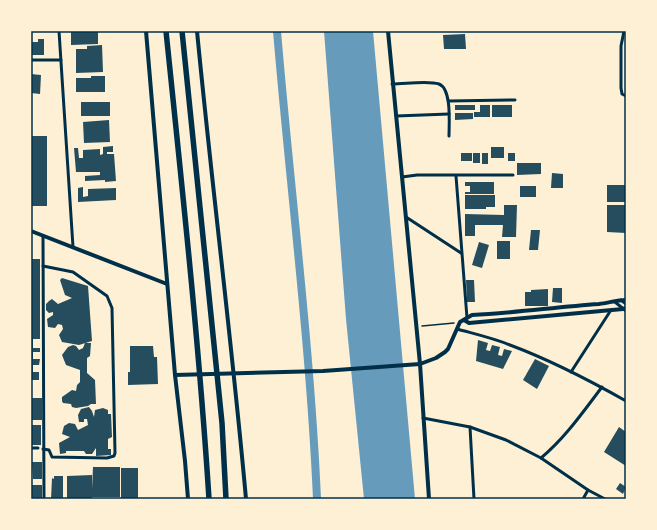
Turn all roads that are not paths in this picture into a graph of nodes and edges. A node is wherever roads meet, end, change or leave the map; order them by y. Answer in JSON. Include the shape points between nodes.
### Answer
{"nodes":[{"id":1,"x":59,"y":31,"type":"edge"},
{"id":2,"x":146,"y":31,"type":"edge"},
{"id":3,"x":166,"y":31,"type":"edge"},
{"id":4,"x":182,"y":31,"type":"edge"},
{"id":5,"x":197,"y":31,"type":"edge"},
{"id":6,"x":388,"y":31,"type":"edge"},
{"id":7,"x":624,"y":31,"type":"edge"},
{"id":8,"x":31,"y":60,"type":"edge"},
{"id":9,"x":61,"y":60,"type":"junction"},
{"id":10,"x":392,"y":84,"type":"junction"},
{"id":11,"x":626,"y":96,"type":"edge"},
{"id":12,"x":515,"y":100,"type":"dead end"},
{"id":13,"x":449,"y":101,"type":"junction"},
{"id":14,"x":449,"y":114,"type":"junction"},
{"id":15,"x":396,"y":116,"type":"junction"},
{"id":16,"x":449,"y":136,"type":"dead end"},
{"id":17,"x":513,"y":175,"type":"dead end"},
{"id":18,"x":456,"y":176,"type":"junction"},
{"id":19,"x":402,"y":177,"type":"junction"},
{"id":20,"x":406,"y":217,"type":"junction"},
{"id":21,"x":31,"y":231,"type":"edge"},
{"id":22,"x":43,"y":236,"type":"junction"},
{"id":23,"x":73,"y":247,"type":"junction"},
{"id":24,"x":461,"y":253,"type":"junction"},
{"id":25,"x":43,"y":266,"type":"junction"},
{"id":26,"x":167,"y":284,"type":"junction"},
{"id":27,"x":624,"y":300,"type":"edge"},
{"id":28,"x":616,"y":302,"type":"junction"},
{"id":29,"x":626,"y":304,"type":"edge"},
{"id":30,"x":625,"y":309,"type":"edge"},
{"id":31,"x":611,"y":310,"type":"junction"},
{"id":32,"x":464,"y":320,"type":"junction"},
{"id":33,"x":457,"y":329,"type":"junction"},
{"id":34,"x":420,"y":364,"type":"junction"},
{"id":35,"x":571,"y":372,"type":"junction"},
{"id":36,"x":233,"y":374,"type":"junction"},
{"id":37,"x":175,"y":375,"type":"junction"},
{"id":38,"x":602,"y":387,"type":"junction"},
{"id":39,"x":626,"y":401,"type":"edge"},
{"id":40,"x":423,"y":418,"type":"junction"},
{"id":41,"x":470,"y":427,"type":"junction"},
{"id":42,"x":31,"y":448,"type":"edge"},
{"id":43,"x":38,"y":448,"type":"dead end"},
{"id":44,"x":43,"y":449,"type":"junction"},
{"id":45,"x":541,"y":458,"type":"junction"},
{"id":46,"x":588,"y":490,"type":"junction"},
{"id":47,"x":44,"y":499,"type":"edge"},
{"id":48,"x":188,"y":499,"type":"edge"},
{"id":49,"x":209,"y":499,"type":"edge"},
{"id":50,"x":226,"y":499,"type":"edge"},
{"id":51,"x":246,"y":499,"type":"edge"},
{"id":52,"x":429,"y":499,"type":"edge"},
{"id":53,"x":474,"y":499,"type":"edge"},
{"id":54,"x":583,"y":499,"type":"edge"},
{"id":55,"x":605,"y":499,"type":"edge"}],
"edges":[{"from":1,"to":9,"type":"street"},
{"from":2,"to":26,"type":"street"},
{"from":3,"to":49,"type":"highway","via":[[196,330]]},
{"from":4,"to":50,"type":"highway","via":[[222,423]]},
{"from":5,"to":36,"type":"street"},
{"from":6,"to":10,"type":"street"},
{"from":7,"to":11,"type":"street","via":[[621,46],[621,88],[622,94]]},
{"from":8,"to":9,"type":"street"},
{"from":9,"to":23,"type":"street"},
{"from":10,"to":13,"type":"street","via":[[438,84],[446,91]]},
{"from":10,"to":15,"type":"street"},
{"from":12,"to":13,"type":"street"},
{"from":13,"to":14,"type":"street"},
{"from":14,"to":15,"type":"street"},
{"from":14,"to":16,"type":"street"},
{"from":15,"to":19,"type":"street"},
{"from":17,"to":18,"type":"street"},
{"from":18,"to":19,"type":"street"},
{"from":18,"to":24,"type":"street"},
{"from":19,"to":20,"type":"street"},
{"from":20,"to":24,"type":"street"},
{"from":20,"to":34,"type":"street"},
{"from":21,"to":22,"type":"street"},
{"from":22,"to":23,"type":"street"},
{"from":22,"to":25,"type":"street"},
{"from":23,"to":26,"type":"street"},
{"from":24,"to":32,"type":"street"},
{"from":25,"to":44,"type":"street"},
{"from":25,"to":44,"type":"street","via":[[74,272],[102,292],[110,302],[114,453],[111,458],[52,457],[49,450]]},
{"from":26,"to":37,"type":"street"},
{"from":27,"to":28,"type":"street"},
{"from":27,"to":29,"type":"street"},
{"from":28,"to":30,"type":"street"},
{"from":28,"to":32,"type":"street","via":[[472,315]]},
{"from":30,"to":31,"type":"street"},
{"from":31,"to":32,"type":"street","via":[[469,323]]},
{"from":31,"to":35,"type":"street"},
{"from":32,"to":33,"type":"street"},
{"from":33,"to":34,"type":"street","via":[[445,352]]},
{"from":33,"to":35,"type":"street","via":[[509,344]]},
{"from":34,"to":36,"type":"street"},
{"from":34,"to":40,"type":"street"},
{"from":35,"to":38,"type":"street"},
{"from":36,"to":37,"type":"street"},
{"from":36,"to":51,"type":"street"},
{"from":37,"to":48,"type":"street"},
{"from":38,"to":39,"type":"street"},
{"from":38,"to":45,"type":"street","via":[[566,435]]},
{"from":40,"to":41,"type":"street"},
{"from":40,"to":52,"type":"street"},
{"from":41,"to":45,"type":"street","via":[[506,440]]},
{"from":41,"to":53,"type":"street"},
{"from":42,"to":43,"type":"street"},
{"from":44,"to":47,"type":"street"},
{"from":45,"to":46,"type":"street"},
{"from":46,"to":54,"type":"street"},
{"from":46,"to":55,"type":"street"}]}
